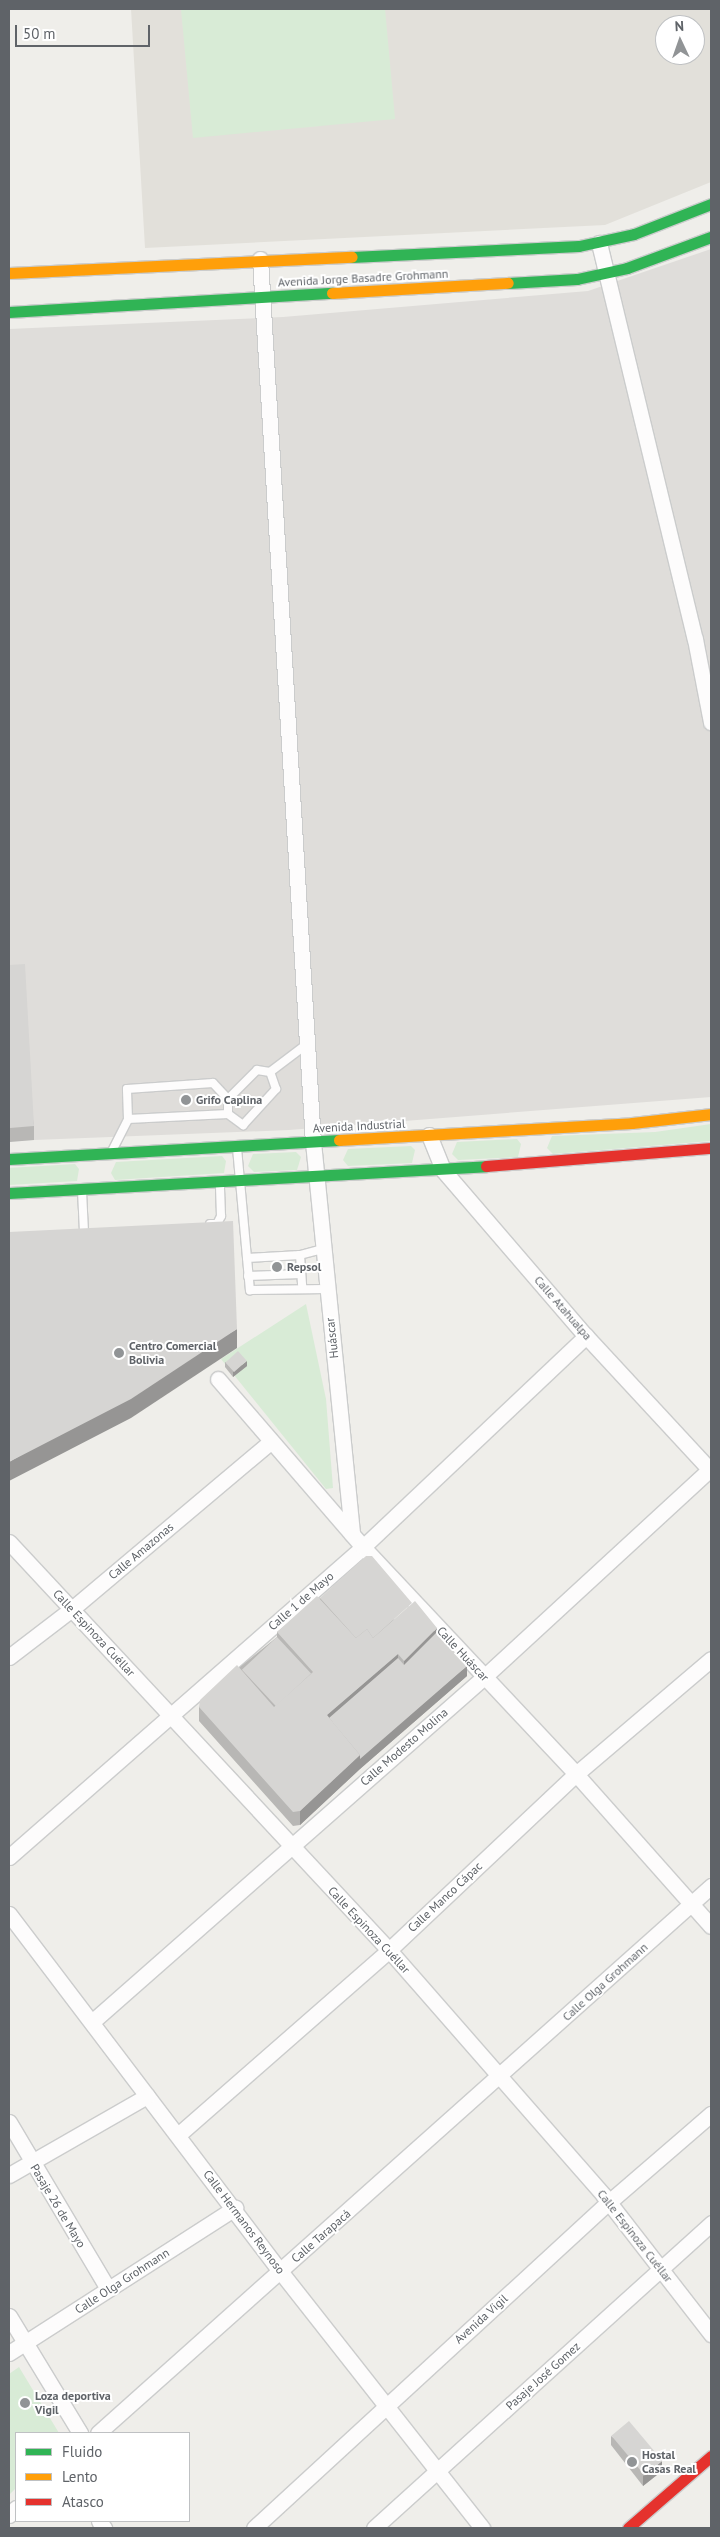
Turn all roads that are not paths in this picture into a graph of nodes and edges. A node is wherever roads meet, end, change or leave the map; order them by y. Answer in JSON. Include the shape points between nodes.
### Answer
{"nodes":[{"id":1,"x":711,"y":204,"type":"edge"},
{"id":2,"x":711,"y":237,"type":"edge"},
{"id":3,"x":599,"y":243,"type":"junction"},
{"id":4,"x":260,"y":259,"type":"junction"},
{"id":5,"x":9,"y":273,"type":"edge"},
{"id":6,"x":605,"y":274,"type":"junction"},
{"id":7,"x":262,"y":297,"type":"junction"},
{"id":8,"x":9,"y":312,"type":"edge"},
{"id":9,"x":711,"y":722,"type":"edge"},
{"id":10,"x":307,"y":1044,"type":"junction"},
{"id":11,"x":270,"y":1072,"type":"junction"},
{"id":12,"x":228,"y":1099,"type":"junction"},
{"id":13,"x":228,"y":1114,"type":"junction"},
{"id":14,"x":711,"y":1114,"type":"edge"},
{"id":15,"x":128,"y":1119,"type":"junction"},
{"id":16,"x":429,"y":1135,"type":"junction"},
{"id":17,"x":531,"y":1138,"type":"junction"},
{"id":18,"x":313,"y":1142,"type":"junction"},
{"id":19,"x":237,"y":1146,"type":"junction"},
{"id":20,"x":711,"y":1148,"type":"edge"},
{"id":21,"x":110,"y":1153,"type":"junction"},
{"id":22,"x":9,"y":1159,"type":"edge"},
{"id":23,"x":96,"y":1163,"type":"junction"},
{"id":24,"x":532,"y":1164,"type":"junction"},
{"id":25,"x":443,"y":1170,"type":"junction"},
{"id":26,"x":316,"y":1177,"type":"junction"},
{"id":27,"x":239,"y":1181,"type":"junction"},
{"id":28,"x":220,"y":1182,"type":"junction"},
{"id":29,"x":98,"y":1188,"type":"junction"},
{"id":30,"x":82,"y":1189,"type":"junction"},
{"id":31,"x":9,"y":1193,"type":"edge"},
{"id":32,"x":198,"y":1225,"type":"edge"},
{"id":33,"x":94,"y":1231,"type":"edge"},
{"id":34,"x":75,"y":1232,"type":"edge"},
{"id":35,"x":84,"y":1232,"type":"junction"},
{"id":36,"x":323,"y":1249,"type":"junction"},
{"id":37,"x":300,"y":1256,"type":"junction"},
{"id":38,"x":247,"y":1258,"type":"junction"},
{"id":39,"x":301,"y":1274,"type":"junction"},
{"id":40,"x":248,"y":1276,"type":"junction"},
{"id":41,"x":302,"y":1287,"type":"junction"},
{"id":42,"x":327,"y":1289,"type":"junction"},
{"id":43,"x":586,"y":1336,"type":"junction"},
{"id":44,"x":218,"y":1379,"type":"dead end"},
{"id":45,"x":271,"y":1441,"type":"junction"},
{"id":46,"x":711,"y":1470,"type":"edge"},
{"id":47,"x":352,"y":1534,"type":"junction"},
{"id":48,"x":9,"y":1542,"type":"edge"},
{"id":49,"x":363,"y":1547,"type":"junction"},
{"id":50,"x":73,"y":1608,"type":"junction"},
{"id":51,"x":9,"y":1657,"type":"edge"},
{"id":52,"x":711,"y":1659,"type":"edge"},
{"id":53,"x":484,"y":1677,"type":"junction"},
{"id":54,"x":170,"y":1716,"type":"junction"},
{"id":55,"x":576,"y":1774,"type":"junction"},
{"id":56,"x":291,"y":1846,"type":"junction"},
{"id":57,"x":9,"y":1857,"type":"edge"},
{"id":58,"x":711,"y":1886,"type":"edge"},
{"id":59,"x":691,"y":1904,"type":"junction"},
{"id":60,"x":9,"y":1914,"type":"edge"},
{"id":61,"x":711,"y":1926,"type":"edge"},
{"id":62,"x":389,"y":1950,"type":"junction"},
{"id":63,"x":93,"y":2022,"type":"junction"},
{"id":64,"x":499,"y":2078,"type":"junction"},
{"id":65,"x":147,"y":2096,"type":"junction"},
{"id":66,"x":711,"y":2114,"type":"edge"},
{"id":67,"x":9,"y":2122,"type":"edge"},
{"id":68,"x":178,"y":2135,"type":"junction"},
{"id":69,"x":32,"y":2162,"type":"junction"},
{"id":70,"x":9,"y":2175,"type":"edge"},
{"id":71,"x":610,"y":2202,"type":"junction"},
{"id":72,"x":235,"y":2208,"type":"junction"},
{"id":73,"x":711,"y":2222,"type":"edge"},
{"id":74,"x":661,"y":2268,"type":"junction"},
{"id":75,"x":280,"y":2271,"type":"junction"},
{"id":76,"x":108,"y":2289,"type":"junction"},
{"id":77,"x":9,"y":2316,"type":"edge"},
{"id":78,"x":711,"y":2334,"type":"edge"},
{"id":79,"x":26,"y":2343,"type":"junction"},
{"id":80,"x":9,"y":2353,"type":"edge"},
{"id":81,"x":387,"y":2406,"type":"junction"},
{"id":82,"x":79,"y":2432,"type":"edge"},
{"id":83,"x":99,"y":2432,"type":"edge"},
{"id":84,"x":711,"y":2456,"type":"edge"},
{"id":85,"x":438,"y":2471,"type":"junction"},
{"id":86,"x":254,"y":2528,"type":"edge"},
{"id":87,"x":374,"y":2528,"type":"edge"},
{"id":88,"x":482,"y":2528,"type":"edge"},
{"id":89,"x":628,"y":2528,"type":"edge"}],
"edges":[{"from":1,"to":3,"type":"main road","name":"Avenida Jorge Basadre Grohmann","via":[[634,234]]},
{"from":2,"to":6,"type":"main road","name":"Avenida Jorge Basadre Grohmann"},
{"from":3,"to":4,"type":"main road","name":"Avenida Jorge Basadre Grohmann"},
{"from":3,"to":6,"type":"street"},
{"from":4,"to":5,"type":"main road","name":"Avenida Jorge Basadre Grohmann"},
{"from":4,"to":7,"type":"street","name":"Huáscar"},
{"from":6,"to":7,"type":"main road","name":"Avenida Jorge Basadre Grohmann","via":[[549,282]]},
{"from":6,"to":9,"type":"street","via":[[695,639]]},
{"from":7,"to":8,"type":"main road","name":"Avenida Jorge Basadre Grohmann"},
{"from":7,"to":10,"type":"street","name":"Huáscar"},
{"from":10,"to":11,"type":"lane"},
{"from":10,"to":18,"type":"street","name":"Huáscar"},
{"from":11,"to":12,"type":"lane","via":[[256,1070]]},
{"from":11,"to":13,"type":"lane","via":[[276,1089],[243,1125]]},
{"from":12,"to":13,"type":"lane"},
{"from":12,"to":15,"type":"lane","via":[[213,1083],[127,1088]]},
{"from":13,"to":15,"type":"lane"},
{"from":14,"to":17,"type":"main road","name":"Avenida Industrial"},
{"from":15,"to":21,"type":"lane"},
{"from":16,"to":17,"type":"main road","name":"Avenida Industrial"},
{"from":16,"to":18,"type":"main road","name":"Avenida Industrial"},
{"from":16,"to":25,"type":"street","name":"Calle Atahualpa"},
{"from":17,"to":24,"type":"main road"},
{"from":18,"to":19,"type":"main road","name":"Avenida Industrial"},
{"from":18,"to":26,"type":"street","name":"Huáscar"},
{"from":19,"to":21,"type":"main road","name":"Avenida Industrial"},
{"from":19,"to":27,"type":"lane"},
{"from":20,"to":24,"type":"main road"},
{"from":21,"to":23,"type":"main road","name":"Avenida Industrial"},
{"from":22,"to":23,"type":"main road","name":"Avenida Industrial"},
{"from":23,"to":29,"type":"main road"},
{"from":24,"to":25,"type":"main road"},
{"from":25,"to":26,"type":"main road"},
{"from":25,"to":43,"type":"street","name":"Calle Atahualpa"},
{"from":26,"to":27,"type":"main road"},
{"from":26,"to":36,"type":"street","name":"Huáscar"},
{"from":27,"to":28,"type":"main road"},
{"from":27,"to":38,"type":"lane"},
{"from":28,"to":29,"type":"main road"},
{"from":28,"to":32,"type":"lane","via":[[221,1216],[217,1224]]},
{"from":29,"to":30,"type":"main road"},
{"from":30,"to":31,"type":"main road"},
{"from":30,"to":35,"type":"lane"},
{"from":33,"to":35,"type":"lane"},
{"from":34,"to":35,"type":"lane"},
{"from":36,"to":37,"type":"lane"},
{"from":36,"to":42,"type":"street","name":"Huáscar"},
{"from":37,"to":38,"type":"lane"},
{"from":37,"to":39,"type":"lane"},
{"from":38,"to":40,"type":"lane"},
{"from":39,"to":40,"type":"lane"},
{"from":39,"to":41,"type":"lane"},
{"from":40,"to":41,"type":"lane","via":[[250,1290]]},
{"from":41,"to":42,"type":"lane"},
{"from":42,"to":47,"type":"street","name":"Huáscar"},
{"from":43,"to":46,"type":"street","name":"Calle Atahualpa"},
{"from":43,"to":49,"type":"street","name":"Calle 1 de Mayo"},
{"from":44,"to":45,"type":"street","name":"Calle Huáscar"},
{"from":45,"to":47,"type":"street","name":"Calle Huáscar"},
{"from":45,"to":50,"type":"street","name":"Calle Amazonas"},
{"from":46,"to":53,"type":"street","name":"Calle Modesto Molina"},
{"from":47,"to":49,"type":"street","name":"Calle Huáscar"},
{"from":48,"to":50,"type":"street","name":"Calle Espinoza Cuéllar"},
{"from":49,"to":53,"type":"street","name":"Calle Huáscar"},
{"from":49,"to":54,"type":"street","name":"Calle 1 de Mayo"},
{"from":50,"to":51,"type":"street","name":"Calle Amazonas"},
{"from":50,"to":54,"type":"street","name":"Calle Espinoza Cuéllar"},
{"from":52,"to":55,"type":"street","name":"Calle Manco Cápac"},
{"from":53,"to":55,"type":"street","name":"Calle Huáscar"},
{"from":53,"to":56,"type":"street","name":"Calle Modesto Molina"},
{"from":54,"to":56,"type":"street","name":"Calle Espinoza Cuéllar"},
{"from":54,"to":57,"type":"street","name":"Calle 1 de Mayo"},
{"from":55,"to":59,"type":"street","name":"Calle Huáscar"},
{"from":55,"to":62,"type":"street","name":"Calle Manco Cápac"},
{"from":56,"to":62,"type":"street","name":"Calle Espinoza Cuéllar"},
{"from":56,"to":63,"type":"street","name":"Calle Modesto Molina"},
{"from":58,"to":59,"type":"street","name":"Calle Olga Grohmann"},
{"from":59,"to":61,"type":"street","name":"Calle Huáscar"},
{"from":59,"to":64,"type":"street","name":"Calle Olga Grohmann"},
{"from":60,"to":63,"type":"street","name":"Calle Hermanos Reynoso"},
{"from":62,"to":64,"type":"street","name":"Calle Espinoza Cuéllar"},
{"from":62,"to":68,"type":"street","name":"Calle Manco Cápac"},
{"from":63,"to":65,"type":"street","name":"Calle Hermanos Reynoso"},
{"from":64,"to":71,"type":"street","name":"Calle Espinoza Cuéllar"},
{"from":64,"to":75,"type":"street","name":"Calle Tarapacá"},
{"from":65,"to":68,"type":"street","name":"Calle Hermanos Reynoso"},
{"from":65,"to":69,"type":"street"},
{"from":66,"to":71,"type":"street","name":"Avenida Vigil"},
{"from":67,"to":69,"type":"street","name":"Pasaje 26 de Mayo"},
{"from":68,"to":72,"type":"street","name":"Calle Hermanos Reynoso"},
{"from":69,"to":70,"type":"street"},
{"from":69,"to":76,"type":"street","name":"Pasaje 26 de Mayo"},
{"from":71,"to":74,"type":"street","name":"Calle Espinoza Cuéllar"},
{"from":71,"to":81,"type":"street","name":"Avenida Vigil"},
{"from":72,"to":75,"type":"street","name":"Calle Hermanos Reynoso"},
{"from":72,"to":76,"type":"street","name":"Calle Olga Grohmann"},
{"from":73,"to":74,"type":"street","name":"Pasaje José Gomez"},
{"from":74,"to":78,"type":"street","name":"Calle Espinoza Cuéllar"},
{"from":74,"to":85,"type":"street","name":"Pasaje José Gomez"},
{"from":75,"to":81,"type":"street","name":"Calle Hermanos Reynoso"},
{"from":75,"to":83,"type":"street","name":"Calle Tarapacá"},
{"from":76,"to":79,"type":"street","name":"Calle Olga Grohmann"},
{"from":77,"to":79,"type":"street"},
{"from":79,"to":80,"type":"street","name":"Calle Olga Grohmann"},
{"from":79,"to":82,"type":"street"},
{"from":81,"to":85,"type":"street","name":"Calle Hermanos Reynoso"},
{"from":81,"to":86,"type":"street","name":"Avenida Vigil"},
{"from":84,"to":89,"type":"main road"},
{"from":85,"to":87,"type":"street","name":"Pasaje José Gomez"},
{"from":85,"to":88,"type":"street","name":"Calle Hermanos Reynoso"}]}
